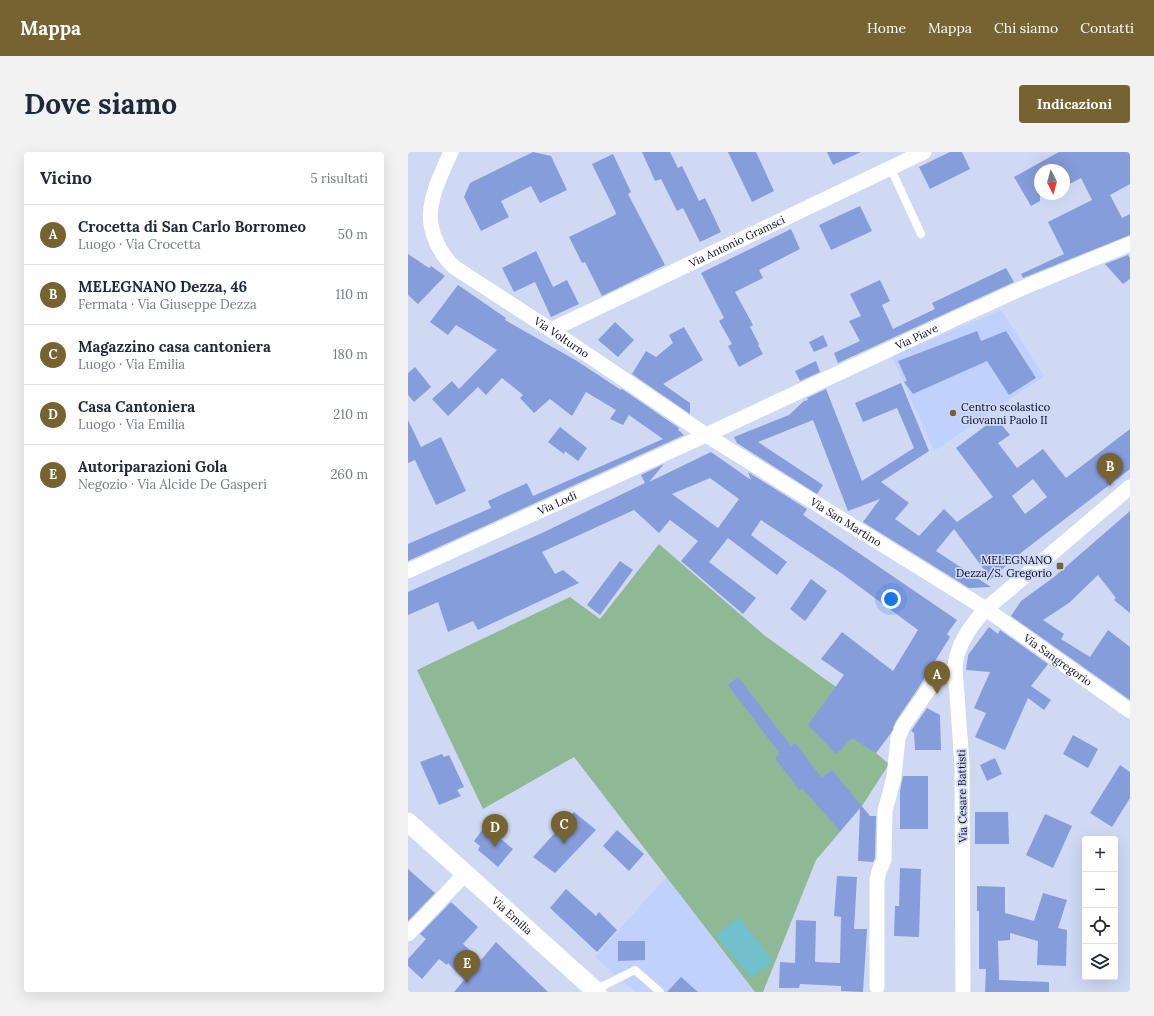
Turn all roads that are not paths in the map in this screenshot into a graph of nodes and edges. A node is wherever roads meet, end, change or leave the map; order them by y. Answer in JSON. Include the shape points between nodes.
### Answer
{"nodes":[{"id":1,"x":451,"y":152,"type":"edge"},
{"id":2,"x":924,"y":152,"type":"edge"},
{"id":3,"x":890,"y":168,"type":"junction"},
{"id":4,"x":921,"y":234,"type":"dead end"},
{"id":5,"x":1130,"y":244,"type":"edge"},
{"id":6,"x":551,"y":330,"type":"junction"},
{"id":7,"x":706,"y":435,"type":"junction"},
{"id":8,"x":1130,"y":487,"type":"edge"},
{"id":9,"x":408,"y":571,"type":"edge"},
{"id":10,"x":986,"y":609,"type":"junction"},
{"id":11,"x":954,"y":668,"type":"junction"},
{"id":12,"x":1130,"y":711,"type":"edge"},
{"id":13,"x":408,"y":822,"type":"edge"},
{"id":14,"x":408,"y":825,"type":"edge"},
{"id":15,"x":426,"y":839,"type":"junction"},
{"id":16,"x":465,"y":874,"type":"junction"},
{"id":17,"x":408,"y":934,"type":"edge"},
{"id":18,"x":877,"y":987,"type":"dead end"},
{"id":19,"x":596,"y":990,"type":"edge"},
{"id":20,"x":660,"y":992,"type":"edge"},
{"id":21,"x":963,"y":992,"type":"edge"}],
"edges":[{"from":1,"to":6,"type":"street","name":"Via Volturno","via":[[430,214],[441,251],[454,267]]},
{"from":2,"to":3,"type":"street","name":"Via Antonio Gramsci"},
{"from":3,"to":4,"type":"lane"},
{"from":3,"to":6,"type":"street","name":"Via Antonio Gramsci"},
{"from":5,"to":7,"type":"street","name":"Via Piave","via":[[1027,286]]},
{"from":6,"to":7,"type":"street","name":"Via Volturno"},
{"from":7,"to":9,"type":"street","name":"Via Lodi"},
{"from":7,"to":10,"type":"street","name":"Via San Martino"},
{"from":8,"to":10,"type":"street","name":"Via Cesare Battisti"},
{"from":10,"to":11,"type":"street","name":"Via Cesare Battisti","via":[[962,643]]},
{"from":10,"to":12,"type":"street","name":"Via Sangregorio"},
{"from":11,"to":18,"type":"street","via":[[937,681],[923,697],[900,731],[894,777],[885,811],[884,860],[877,880]]},
{"from":11,"to":21,"type":"street","name":"Via Cesare Battisti","via":[[962,764]]},
{"from":13,"to":15,"type":"street","name":"Via Emilia"},
{"from":14,"to":15,"type":"street","name":"Via Emilia"},
{"from":15,"to":16,"type":"street","name":"Via Emilia"},
{"from":16,"to":17,"type":"street"},
{"from":16,"to":19,"type":"street","name":"Via Emilia"},
{"from":19,"to":20,"type":"lane","via":[[635,970]]}]}
